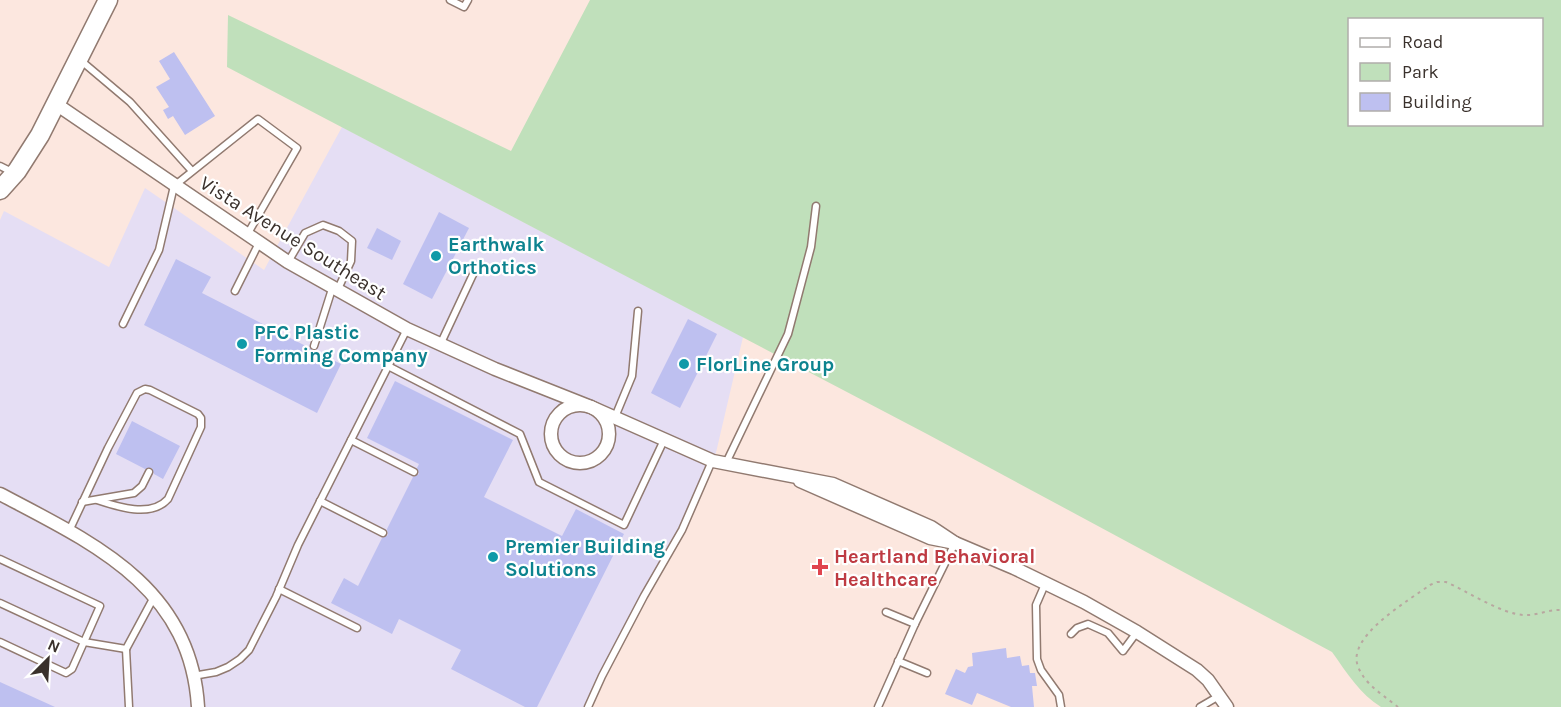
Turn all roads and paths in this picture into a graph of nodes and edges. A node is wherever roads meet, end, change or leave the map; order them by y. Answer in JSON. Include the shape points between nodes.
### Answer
{"nodes":[{"id":1,"x":108,"y":0,"type":"edge"},
{"id":2,"x":450,"y":0,"type":"edge"},
{"id":3,"x":468,"y":0,"type":"edge"},
{"id":4,"x":79,"y":58,"type":"junction"},
{"id":5,"x":56,"y":104,"type":"junction"},
{"id":6,"x":8,"y":170,"type":"edge"},
{"id":7,"x":192,"y":171,"type":"junction"},
{"id":8,"x":174,"y":186,"type":"junction"},
{"id":9,"x":0,"y":190,"type":"edge"},
{"id":10,"x":816,"y":206,"type":"dead end"},
{"id":11,"x":246,"y":235,"type":"junction"},
{"id":12,"x":259,"y":243,"type":"junction"},
{"id":13,"x":288,"y":262,"type":"junction"},
{"id":14,"x":476,"y":268,"type":"dead end"},
{"id":15,"x":334,"y":290,"type":"junction"},
{"id":16,"x":235,"y":291,"type":"dead end"},
{"id":17,"x":638,"y":311,"type":"dead end"},
{"id":18,"x":123,"y":324,"type":"dead end"},
{"id":19,"x":407,"y":330,"type":"junction"},
{"id":20,"x":440,"y":345,"type":"junction"},
{"id":21,"x":314,"y":346,"type":"dead end"},
{"id":22,"x":388,"y":366,"type":"junction"},
{"id":23,"x":591,"y":407,"type":"junction"},
{"id":24,"x":615,"y":417,"type":"junction"},
{"id":25,"x":351,"y":440,"type":"junction"},
{"id":26,"x":664,"y":440,"type":"junction"},
{"id":27,"x":712,"y":461,"type":"junction"},
{"id":28,"x":726,"y":463,"type":"junction"},
{"id":29,"x":149,"y":472,"type":"dead end"},
{"id":30,"x":414,"y":472,"type":"dead end"},
{"id":31,"x":0,"y":494,"type":"edge"},
{"id":32,"x":97,"y":500,"type":"junction"},
{"id":33,"x":320,"y":501,"type":"junction"},
{"id":34,"x":82,"y":502,"type":"junction"},
{"id":35,"x":69,"y":531,"type":"junction"},
{"id":36,"x":383,"y":533,"type":"dead end"},
{"id":37,"x":955,"y":543,"type":"junction"},
{"id":38,"x":0,"y":559,"type":"edge"},
{"id":39,"x":1046,"y":582,"type":"junction"},
{"id":40,"x":279,"y":590,"type":"junction"},
{"id":41,"x":155,"y":595,"type":"junction"},
{"id":42,"x":0,"y":603,"type":"edge"},
{"id":43,"x":1561,"y":610,"type":"edge"},
{"id":44,"x":886,"y":612,"type":"dead end"},
{"id":45,"x":915,"y":624,"type":"junction"},
{"id":46,"x":357,"y":628,"type":"dead end"},
{"id":47,"x":1137,"y":632,"type":"junction"},
{"id":48,"x":1071,"y":634,"type":"dead end"},
{"id":49,"x":0,"y":642,"type":"edge"},
{"id":50,"x":84,"y":642,"type":"junction"},
{"id":51,"x":126,"y":649,"type":"junction"},
{"id":52,"x":898,"y":661,"type":"junction"},
{"id":53,"x":927,"y":673,"type":"dead end"},
{"id":54,"x":194,"y":676,"type":"junction"},
{"id":55,"x":1223,"y":702,"type":"edge"},
{"id":56,"x":129,"y":707,"type":"edge"},
{"id":57,"x":198,"y":707,"type":"edge"},
{"id":58,"x":588,"y":707,"type":"edge"},
{"id":59,"x":878,"y":707,"type":"edge"},
{"id":60,"x":1061,"y":707,"type":"edge"},
{"id":61,"x":1200,"y":707,"type":"edge"},
{"id":62,"x":1398,"y":707,"type":"edge"}],
"edges":[{"from":1,"to":4,"type":"main road"},
{"from":2,"to":3,"type":"lane","via":[[464,7]]},
{"from":4,"to":5,"type":"main road"},
{"from":4,"to":7,"type":"lane","via":[[130,102]]},
{"from":5,"to":6,"type":"main road","via":[[27,157]]},
{"from":5,"to":8,"type":"street","name":"Vista Avenue Southeast"},
{"from":6,"to":9,"type":"main road"},
{"from":7,"to":8,"type":"lane"},
{"from":7,"to":11,"type":"lane","via":[[258,119],[297,148]]},
{"from":8,"to":11,"type":"street","name":"Vista Avenue Southeast"},
{"from":8,"to":18,"type":"lane","via":[[159,250]]},
{"from":10,"to":28,"type":"lane","via":[[811,247],[788,334]]},
{"from":11,"to":12,"type":"street","name":"Vista Avenue Southeast"},
{"from":12,"to":13,"type":"street","name":"Vista Avenue Southeast"},
{"from":12,"to":16,"type":"lane"},
{"from":13,"to":15,"type":"street","name":"Vista Avenue Southeast"},
{"from":13,"to":15,"type":"lane","via":[[305,233],[323,225],[339,231],[352,241],[351,261]]},
{"from":14,"to":20,"type":"lane"},
{"from":15,"to":19,"type":"street","name":"Vista Avenue Southeast"},
{"from":15,"to":21,"type":"lane"},
{"from":17,"to":24,"type":"lane","via":[[632,376]]},
{"from":19,"to":20,"type":"street","name":"Vista Avenue Southeast"},
{"from":19,"to":22,"type":"lane"},
{"from":20,"to":23,"type":"street","name":"Vista Avenue Southeast"},
{"from":22,"to":25,"type":"lane"},
{"from":22,"to":26,"type":"lane","via":[[520,434],[539,482],[624,525]]},
{"from":23,"to":23,"type":"street","name":"Vista Avenue Southeast","via":[[572,405],[552,424],[550,433],[556,451],[572,462],[591,461],[606,448],[606,420]]},
{"from":23,"to":24,"type":"street","name":"Vista Avenue Southeast"},
{"from":24,"to":26,"type":"street","name":"Vista Avenue Southeast"},
{"from":25,"to":30,"type":"lane"},
{"from":25,"to":33,"type":"lane"},
{"from":26,"to":27,"type":"street","name":"Vista Avenue Southeast"},
{"from":27,"to":28,"type":"street","name":"Vista Avenue Southeast"},
{"from":27,"to":58,"type":"lane","via":[[682,530]]},
{"from":28,"to":37,"type":"street","name":"Vista Avenue Southeast","via":[[788,475],[930,538]]},
{"from":29,"to":32,"type":"lane","via":[[134,494]]},
{"from":31,"to":35,"type":"street"},
{"from":32,"to":34,"type":"lane"},
{"from":32,"to":34,"type":"lane","via":[[148,509],[162,505],[201,427],[198,414],[150,390],[137,393]]},
{"from":33,"to":36,"type":"lane"},
{"from":33,"to":40,"type":"lane"},
{"from":34,"to":35,"type":"lane"},
{"from":35,"to":41,"type":"street","via":[[120,563]]},
{"from":37,"to":39,"type":"street","name":"Vista Avenue Southeast"},
{"from":37,"to":45,"type":"lane"},
{"from":38,"to":50,"type":"lane","via":[[100,606]]},
{"from":39,"to":47,"type":"street","name":"Vista Avenue Southeast"},
{"from":39,"to":60,"type":"lane","via":[[1036,605],[1037,659],[1059,695]]},
{"from":40,"to":46,"type":"lane"},
{"from":40,"to":54,"type":"lane","via":[[245,655],[222,669]]},
{"from":41,"to":51,"type":"lane"},
{"from":41,"to":54,"type":"street","via":[[180,636]]},
{"from":42,"to":50,"type":"lane"},
{"from":43,"to":62,"type":"path","via":[[1517,614],[1446,582],[1430,585],[1376,627],[1358,651],[1356,660],[1362,675]]},
{"from":44,"to":45,"type":"lane"},
{"from":45,"to":52,"type":"lane"},
{"from":47,"to":48,"type":"lane","via":[[1124,651],[1108,633],[1088,624]]},
{"from":47,"to":55,"type":"street","name":"Vista Avenue Southeast","via":[[1197,670]]},
{"from":49,"to":50,"type":"lane","via":[[66,673],[72,669]]},
{"from":50,"to":51,"type":"lane"},
{"from":51,"to":56,"type":"lane"},
{"from":52,"to":53,"type":"lane"},
{"from":52,"to":59,"type":"lane"},
{"from":54,"to":57,"type":"street"},
{"from":55,"to":61,"type":"lane"}]}
